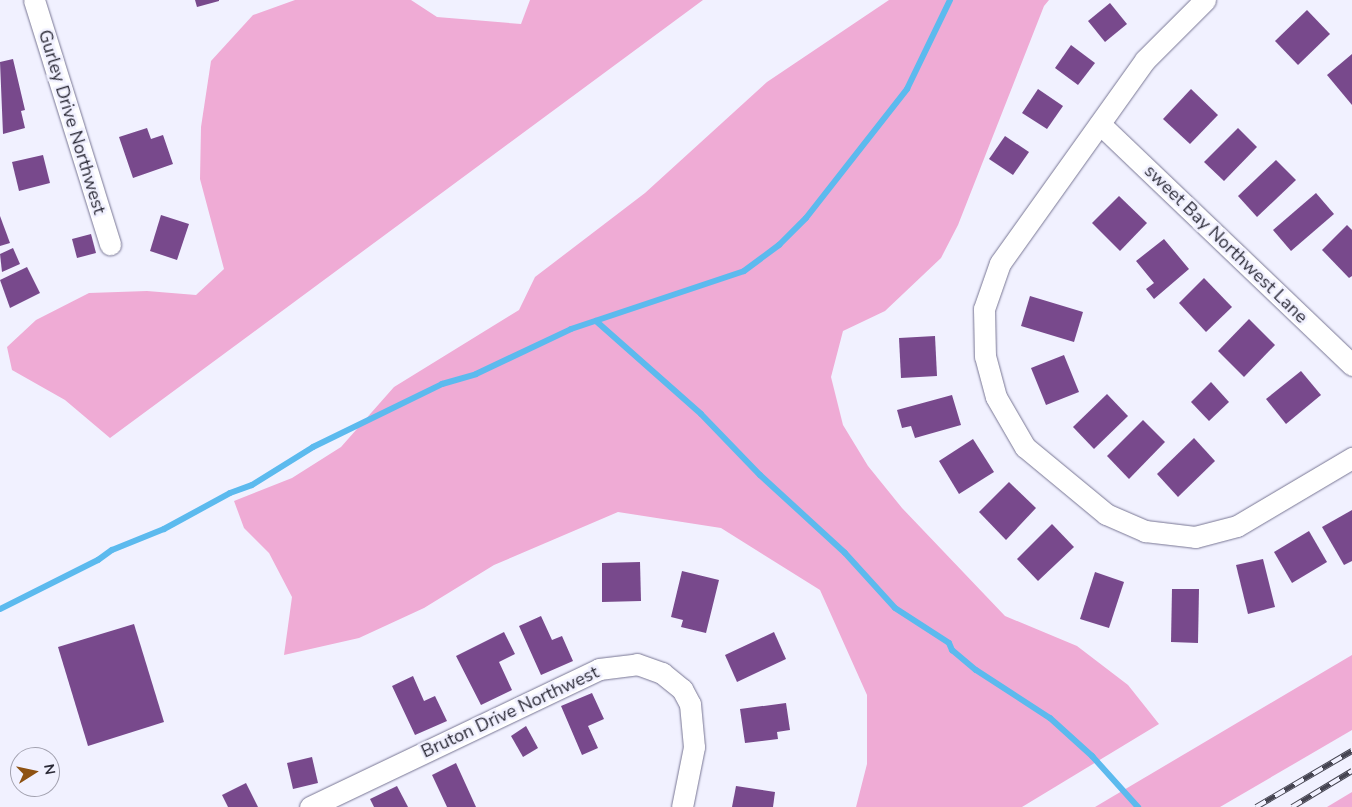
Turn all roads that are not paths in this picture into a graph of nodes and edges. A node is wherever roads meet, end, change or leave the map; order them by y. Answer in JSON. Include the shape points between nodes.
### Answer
{"nodes":[{"id":1,"x":34,"y":0,"type":"edge"},
{"id":2,"x":1205,"y":0,"type":"edge"},
{"id":3,"x":1100,"y":124,"type":"junction"},
{"id":4,"x":110,"y":244,"type":"dead end"},
{"id":5,"x":1352,"y":365,"type":"edge"},
{"id":6,"x":1352,"y":458,"type":"edge"},
{"id":7,"x":310,"y":807,"type":"edge"},
{"id":8,"x":682,"y":807,"type":"edge"}],
"edges":[{"from":1,"to":4,"type":"street","name":"Gurley Drive Northwest"},
{"from":2,"to":3,"type":"street","via":[[1146,60]]},
{"from":3,"to":5,"type":"street","name":"sweet Bay Northwest Lane"},
{"from":3,"to":6,"type":"street","via":[[1000,263],[984,309],[985,356],[996,397],[1026,447],[1106,514],[1144,531],[1195,536],[1237,526]]},
{"from":7,"to":8,"type":"street","name":"Bruton Drive Northwest","via":[[599,669],[637,664],[662,674],[682,689],[690,704],[694,747]]}]}
